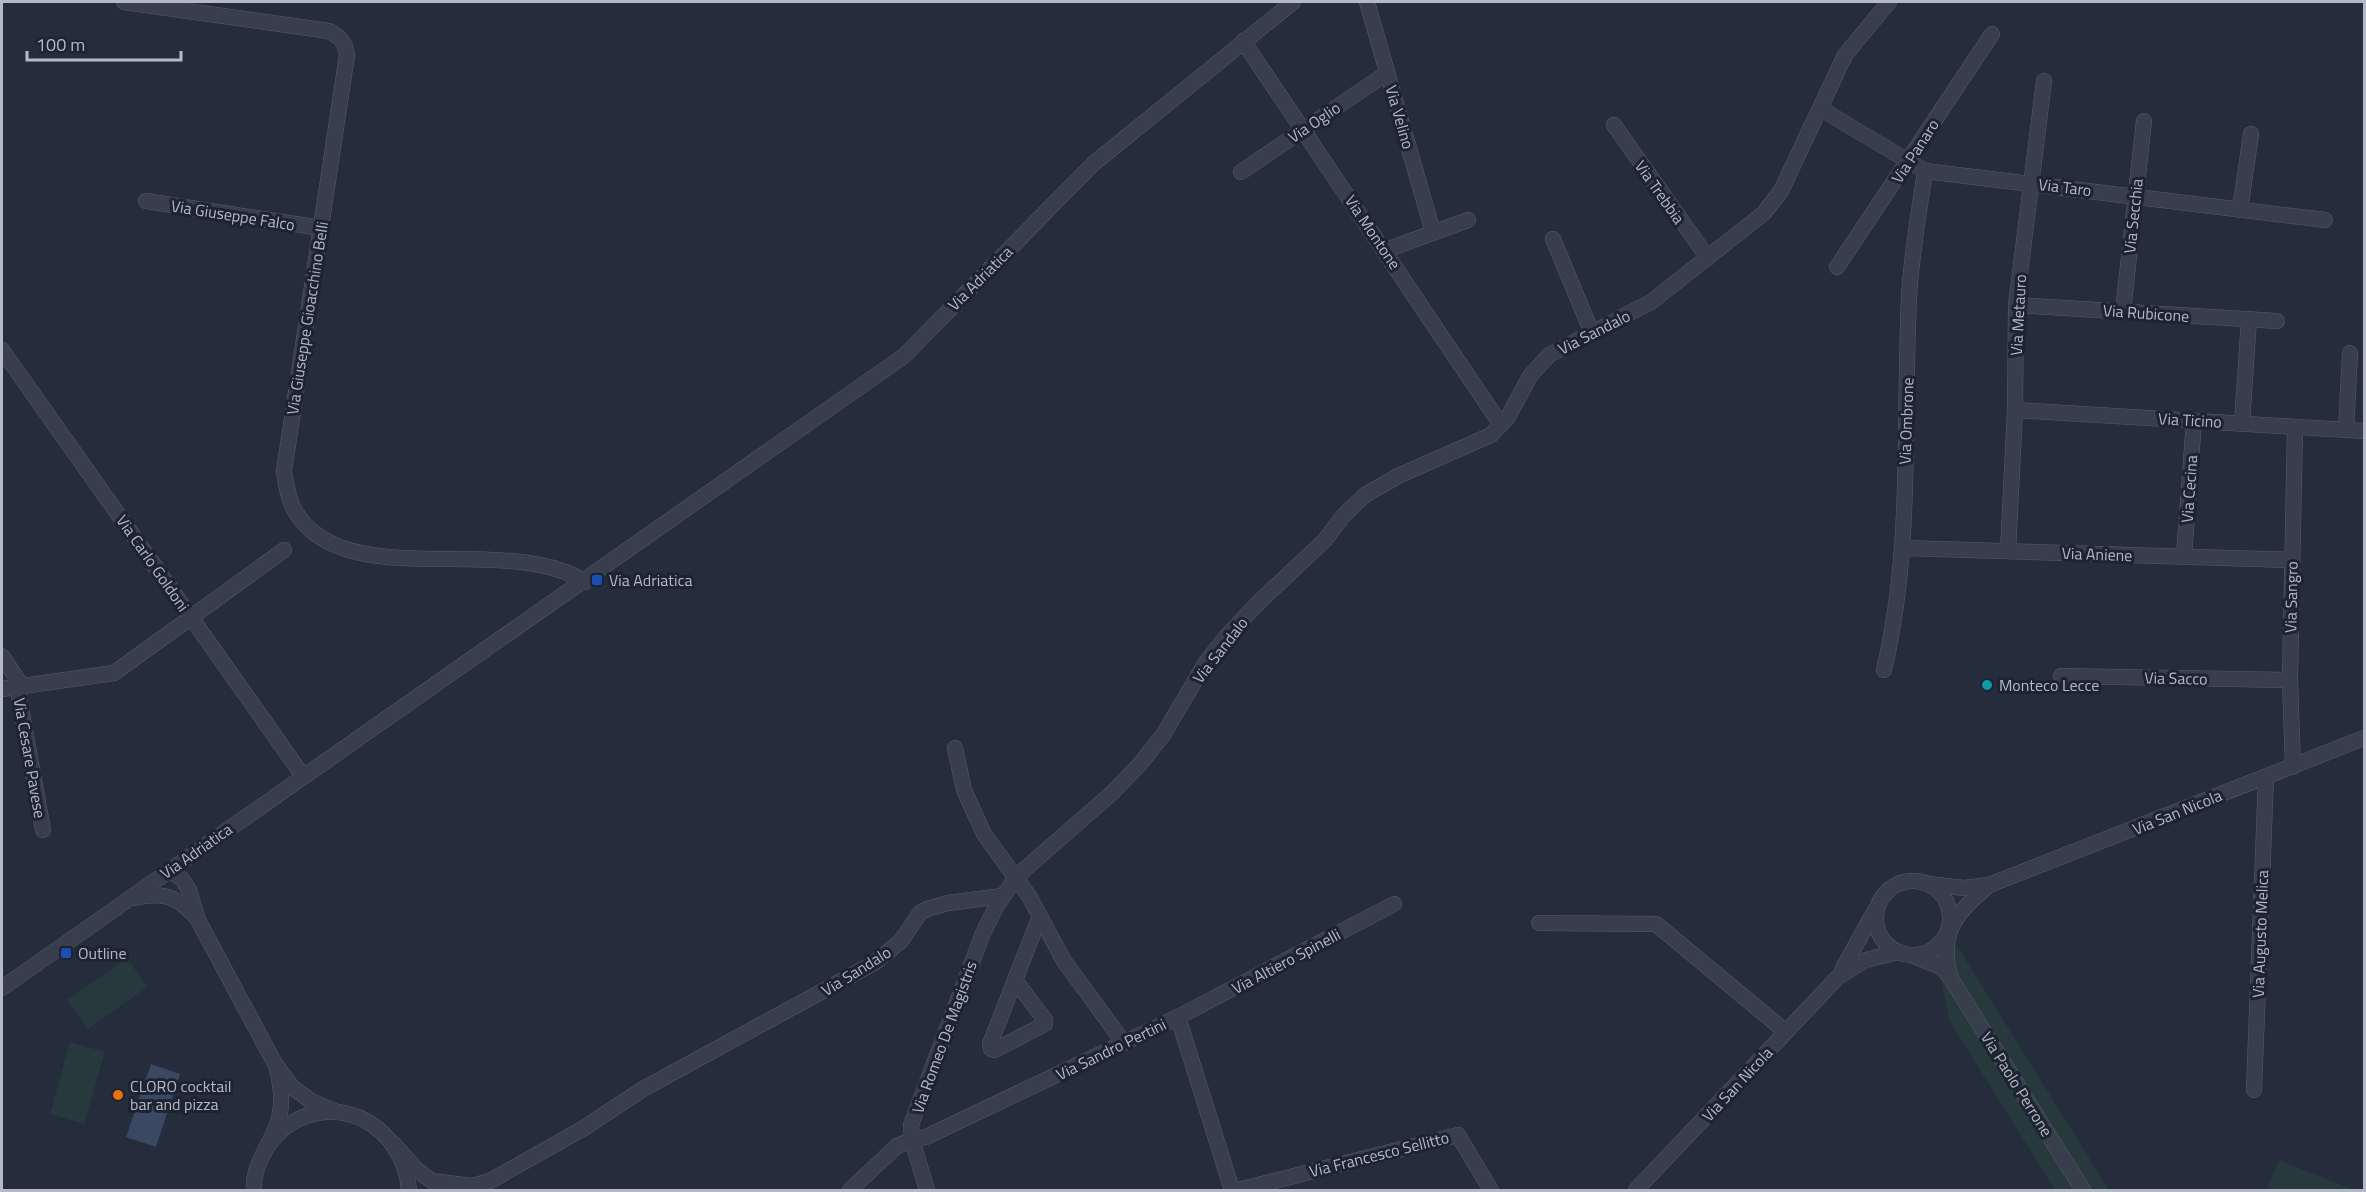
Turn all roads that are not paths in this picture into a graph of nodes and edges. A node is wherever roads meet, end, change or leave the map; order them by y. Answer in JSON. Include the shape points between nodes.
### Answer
{"nodes":[{"id":1,"x":124,"y":2,"type":"edge"},
{"id":2,"x":1293,"y":2,"type":"edge"},
{"id":3,"x":1367,"y":2,"type":"edge"},
{"id":4,"x":1889,"y":2,"type":"edge"},
{"id":5,"x":1992,"y":34,"type":"dead end"},
{"id":6,"x":1243,"y":41,"type":"junction"},
{"id":7,"x":1388,"y":73,"type":"junction"},
{"id":8,"x":2044,"y":81,"type":"dead end"},
{"id":9,"x":1821,"y":109,"type":"junction"},
{"id":10,"x":2144,"y":121,"type":"dead end"},
{"id":11,"x":1614,"y":125,"type":"dead end"},
{"id":12,"x":1303,"y":129,"type":"junction"},
{"id":13,"x":2251,"y":134,"type":"dead end"},
{"id":14,"x":1908,"y":163,"type":"junction"},
{"id":15,"x":1925,"y":171,"type":"junction"},
{"id":16,"x":1241,"y":172,"type":"dead end"},
{"id":17,"x":2031,"y":183,"type":"junction"},
{"id":18,"x":2135,"y":196,"type":"junction"},
{"id":19,"x":146,"y":201,"type":"dead end"},
{"id":20,"x":2240,"y":210,"type":"junction"},
{"id":21,"x":1468,"y":220,"type":"dead end"},
{"id":22,"x":2325,"y":220,"type":"dead end"},
{"id":23,"x":321,"y":228,"type":"junction"},
{"id":24,"x":1433,"y":231,"type":"junction"},
{"id":25,"x":1553,"y":239,"type":"dead end"},
{"id":26,"x":1386,"y":250,"type":"junction"},
{"id":27,"x":1708,"y":258,"type":"junction"},
{"id":28,"x":1837,"y":267,"type":"dead end"},
{"id":29,"x":2016,"y":305,"type":"junction"},
{"id":30,"x":2123,"y":311,"type":"junction"},
{"id":31,"x":2249,"y":319,"type":"junction"},
{"id":32,"x":2277,"y":321,"type":"dead end"},
{"id":33,"x":1592,"y":333,"type":"junction"},
{"id":34,"x":2,"y":350,"type":"edge"},
{"id":35,"x":2350,"y":352,"type":"dead end"},
{"id":36,"x":2015,"y":410,"type":"junction"},
{"id":37,"x":2194,"y":420,"type":"junction"},
{"id":38,"x":2242,"y":423,"type":"junction"},
{"id":39,"x":1501,"y":425,"type":"junction"},
{"id":40,"x":2295,"y":427,"type":"junction"},
{"id":41,"x":2346,"y":430,"type":"junction"},
{"id":42,"x":2364,"y":431,"type":"edge"},
{"id":43,"x":1903,"y":548,"type":"junction"},
{"id":44,"x":284,"y":550,"type":"dead end"},
{"id":45,"x":2008,"y":552,"type":"junction"},
{"id":46,"x":2184,"y":557,"type":"junction"},
{"id":47,"x":2292,"y":560,"type":"junction"},
{"id":48,"x":585,"y":582,"type":"junction"},
{"id":49,"x":191,"y":617,"type":"junction"},
{"id":50,"x":2,"y":656,"type":"edge"},
{"id":51,"x":1884,"y":670,"type":"dead end"},
{"id":52,"x":2061,"y":676,"type":"dead end"},
{"id":53,"x":2290,"y":680,"type":"junction"},
{"id":54,"x":13,"y":687,"type":"edge"},
{"id":55,"x":2363,"y":744,"type":"edge"},
{"id":56,"x":955,"y":748,"type":"dead end"},
{"id":57,"x":2293,"y":766,"type":"junction"},
{"id":58,"x":303,"y":776,"type":"junction"},
{"id":59,"x":2266,"y":777,"type":"junction"},
{"id":60,"x":43,"y":830,"type":"dead end"},
{"id":61,"x":208,"y":842,"type":"junction"},
{"id":62,"x":169,"y":870,"type":"junction"},
{"id":63,"x":1016,"y":877,"type":"junction"},
{"id":64,"x":1929,"y":884,"type":"junction"},
{"id":65,"x":1989,"y":885,"type":"junction"},
{"id":66,"x":183,"y":895,"type":"junction"},
{"id":67,"x":1002,"y":896,"type":"junction"},
{"id":68,"x":128,"y":899,"type":"junction"},
{"id":69,"x":1394,"y":904,"type":"dead end"},
{"id":70,"x":1878,"y":905,"type":"junction"},
{"id":71,"x":1040,"y":916,"type":"junction"},
{"id":72,"x":1539,"y":923,"type":"dead end"},
{"id":73,"x":1950,"y":928,"type":"junction"},
{"id":74,"x":1904,"y":953,"type":"junction"},
{"id":75,"x":1838,"y":977,"type":"junction"},
{"id":76,"x":1950,"y":977,"type":"junction"},
{"id":77,"x":1015,"y":980,"type":"junction"},
{"id":78,"x":2,"y":988,"type":"edge"},
{"id":79,"x":1178,"y":1017,"type":"junction"},
{"id":80,"x":1786,"y":1032,"type":"junction"},
{"id":81,"x":1124,"y":1043,"type":"junction"},
{"id":82,"x":274,"y":1062,"type":"junction"},
{"id":83,"x":2254,"y":1090,"type":"dead end"},
{"id":84,"x":337,"y":1112,"type":"junction"},
{"id":85,"x":912,"y":1140,"type":"junction"},
{"id":86,"x":394,"y":1144,"type":"junction"},
{"id":87,"x":268,"y":1145,"type":"junction"},
{"id":88,"x":458,"y":1185,"type":"junction"},
{"id":89,"x":255,"y":1191,"type":"edge"},
{"id":90,"x":409,"y":1191,"type":"edge"},
{"id":91,"x":434,"y":1191,"type":"edge"},
{"id":92,"x":850,"y":1191,"type":"edge"},
{"id":93,"x":927,"y":1191,"type":"edge"},
{"id":94,"x":1232,"y":1191,"type":"edge"},
{"id":95,"x":1238,"y":1191,"type":"edge"},
{"id":96,"x":1491,"y":1191,"type":"edge"},
{"id":97,"x":1636,"y":1191,"type":"edge"},
{"id":98,"x":2083,"y":1191,"type":"edge"}],
"edges":[{"from":1,"to":23,"type":"street","name":"Via Giuseppe Gioacchino Belli","via":[[329,31],[346,45]]},
{"from":2,"to":6,"type":"street","name":"Via Adriatica"},
{"from":3,"to":7,"type":"street","name":"Via Velino"},
{"from":4,"to":9,"type":"street","name":"Via Sandalo","via":[[1845,56]]},
{"from":5,"to":14,"type":"street","name":"Via Panaro"},
{"from":6,"to":12,"type":"street","name":"Via Montone"},
{"from":6,"to":48,"type":"street","name":"Via Adriatica","via":[[1093,164],[904,356]]},
{"from":7,"to":12,"type":"street","name":"Via Oglio"},
{"from":7,"to":24,"type":"street","name":"Via Velino"},
{"from":8,"to":17,"type":"street","name":"Via Metauro"},
{"from":9,"to":14,"type":"street","name":"Via Taro"},
{"from":9,"to":27,"type":"street","name":"Via Sandalo","via":[[1775,201]]},
{"from":10,"to":18,"type":"street","name":"Via Secchia"},
{"from":11,"to":27,"type":"street","name":"Via Trebbia"},
{"from":12,"to":16,"type":"street","name":"Via Oglio"},
{"from":12,"to":26,"type":"street","name":"Via Montone"},
{"from":13,"to":20,"type":"street"},
{"from":14,"to":15,"type":"street","name":"Via Taro"},
{"from":14,"to":28,"type":"street","name":"Via Panaro"},
{"from":15,"to":17,"type":"street","name":"Via Taro"},
{"from":15,"to":43,"type":"street","name":"Via Ombrone","via":[[1909,296]]},
{"from":17,"to":18,"type":"street","name":"Via Taro"},
{"from":17,"to":29,"type":"street","name":"Via Metauro"},
{"from":18,"to":20,"type":"street","name":"Via Taro"},
{"from":18,"to":30,"type":"street","name":"Via Secchia"},
{"from":19,"to":23,"type":"street","name":"Via Giuseppe Falco"},
{"from":20,"to":22,"type":"street","name":"Via Taro"},
{"from":21,"to":24,"type":"street"},
{"from":23,"to":48,"type":"street","name":"Via Giuseppe Gioacchino Belli","via":[[285,471],[294,510],[320,539],[335,547],[406,558],[494,559],[561,571]]},
{"from":24,"to":26,"type":"street"},
{"from":25,"to":33,"type":"street"},
{"from":26,"to":39,"type":"street","name":"Via Montone"},
{"from":27,"to":33,"type":"street","name":"Via Sandalo","via":[[1651,302]]},
{"from":29,"to":30,"type":"street","name":"Via Rubicone"},
{"from":29,"to":36,"type":"street","name":"Via Metauro"},
{"from":30,"to":31,"type":"street","name":"Via Rubicone"},
{"from":31,"to":32,"type":"street","name":"Via Rubicone"},
{"from":31,"to":38,"type":"street"},
{"from":33,"to":39,"type":"street","name":"Via Sandalo","via":[[1538,364]]},
{"from":34,"to":49,"type":"street","name":"Via Carlo Goldoni"},
{"from":35,"to":41,"type":"street"},
{"from":36,"to":37,"type":"street","name":"Via Ticino"},
{"from":36,"to":45,"type":"street","name":"Via Metauro"},
{"from":37,"to":38,"type":"street","name":"Via Ticino"},
{"from":37,"to":46,"type":"street","name":"Via Cecina"},
{"from":38,"to":40,"type":"street","name":"Via Ticino"},
{"from":39,"to":63,"type":"street","name":"Via Sandalo","via":[[1478,442],[1378,487],[1342,516],[1325,540],[1226,637],[1140,764]]},
{"from":40,"to":41,"type":"street","name":"Via Ticino"},
{"from":40,"to":47,"type":"street","name":"Via Sangro"},
{"from":41,"to":42,"type":"street","name":"Via Ticino"},
{"from":43,"to":45,"type":"street","name":"Via Aniene"},
{"from":43,"to":51,"type":"street","name":"Via Ombrone","via":[[1894,628]]},
{"from":44,"to":49,"type":"street"},
{"from":45,"to":46,"type":"street","name":"Via Aniene"},
{"from":46,"to":47,"type":"street","name":"Via Aniene"},
{"from":47,"to":53,"type":"street","name":"Via Sangro"},
{"from":48,"to":58,"type":"street","name":"Via Adriatica"},
{"from":49,"to":54,"type":"street","via":[[114,673]]},
{"from":49,"to":58,"type":"street","name":"Via Carlo Goldoni"},
{"from":50,"to":54,"type":"street"},
{"from":52,"to":53,"type":"street","name":"Via Sacco"},
{"from":53,"to":57,"type":"street","name":"Via Sangro"},
{"from":54,"to":60,"type":"street","name":"Via Cesare Pavese"},
{"from":55,"to":57,"type":"street","name":"Via San Nicola"},
{"from":56,"to":63,"type":"street","via":[[958,771],[976,820]]},
{"from":57,"to":59,"type":"street","name":"Via San Nicola"},
{"from":58,"to":61,"type":"street","name":"Via Adriatica"},
{"from":59,"to":65,"type":"street","name":"Via San Nicola"},
{"from":59,"to":83,"type":"street","name":"Via Augusto Melica"},
{"from":61,"to":62,"type":"street","name":"Via Adriatica"},
{"from":61,"to":66,"type":"street","via":[[189,873]]},
{"from":62,"to":66,"type":"street","via":[[168,880]]},
{"from":62,"to":68,"type":"street","name":"Via Adriatica"},
{"from":63,"to":67,"type":"street","name":"Via Sandalo"},
{"from":63,"to":71,"type":"street"},
{"from":64,"to":65,"type":"street","name":"Via San Nicola","via":[[1964,888]]},
{"from":64,"to":70,"type":"street","name":"Via San Nicola","via":[[1910,880],[1900,883],[1890,888]]},
{"from":64,"to":73,"type":"street","via":[[1948,903]]},
{"from":65,"to":73,"type":"street","name":"Via San Nicola","via":[[1956,916]]},
{"from":66,"to":68,"type":"street"},
{"from":66,"to":82,"type":"street"},
{"from":67,"to":85,"type":"street","name":"Via Romeo De Magistris","via":[[950,1018],[911,1125]]},
{"from":67,"to":88,"type":"street","name":"Via Sandalo","via":[[927,909],[901,941],[874,963],[643,1089],[513,1169],[482,1184]]},
{"from":68,"to":78,"type":"street","name":"Via Adriatica"},
{"from":69,"to":79,"type":"street","name":"Via Altiero Spinelli"},
{"from":70,"to":74,"type":"street","via":[[1879,932],[1884,941]]},
{"from":70,"to":75,"type":"street","name":"Via San Nicola"},
{"from":71,"to":77,"type":"street"},
{"from":71,"to":81,"type":"street","via":[[1064,961]]},
{"from":72,"to":80,"type":"street","via":[[1656,924]]},
{"from":73,"to":74,"type":"street","name":"Via San Nicola","via":[[1937,947],[1926,953]]},
{"from":73,"to":76,"type":"street","name":"Via Paolo Perrone","via":[[1946,951]]},
{"from":74,"to":75,"type":"street","name":"Via San Nicola","via":[[1866,960]]},
{"from":74,"to":76,"type":"street","name":"Via Paolo Perrone","via":[[1941,968]]},
{"from":75,"to":80,"type":"street","name":"Via San Nicola"},
{"from":76,"to":98,"type":"street","name":"Via Paolo Perrone"},
{"from":77,"to":77,"type":"street","via":[[990,1044],[991,1049],[1045,1024]]},
{"from":79,"to":81,"type":"street","name":"Via Sandro Pertini"},
{"from":79,"to":94,"type":"street","name":"Via Sandro Pertini"},
{"from":80,"to":97,"type":"street","name":"Via San Nicola"},
{"from":81,"to":85,"type":"street","name":"Via Sandro Pertini","via":[[926,1137]]},
{"from":82,"to":84,"type":"street","name":"Via Sandalo","via":[[292,1086],[311,1101]]},
{"from":82,"to":87,"type":"street","via":[[282,1091],[279,1119]]},
{"from":84,"to":86,"type":"street","name":"Via Sandalo","via":[[359,1117],[379,1128]]},
{"from":84,"to":87,"type":"street","via":[[311,1114],[286,1126]]},
{"from":85,"to":92,"type":"street","via":[[897,1146]]},
{"from":85,"to":93,"type":"street"},
{"from":86,"to":88,"type":"street","name":"Via Sandalo","via":[[425,1177],[441,1184]]},
{"from":86,"to":90,"type":"street","via":[[405,1166]]},
{"from":87,"to":89,"type":"street","via":[[258,1164]]},
{"from":88,"to":91,"type":"street","name":"Via Sandalo"},
{"from":95,"to":96,"type":"street","name":"Via Francesco Sellitto","via":[[1458,1135]]}]}
